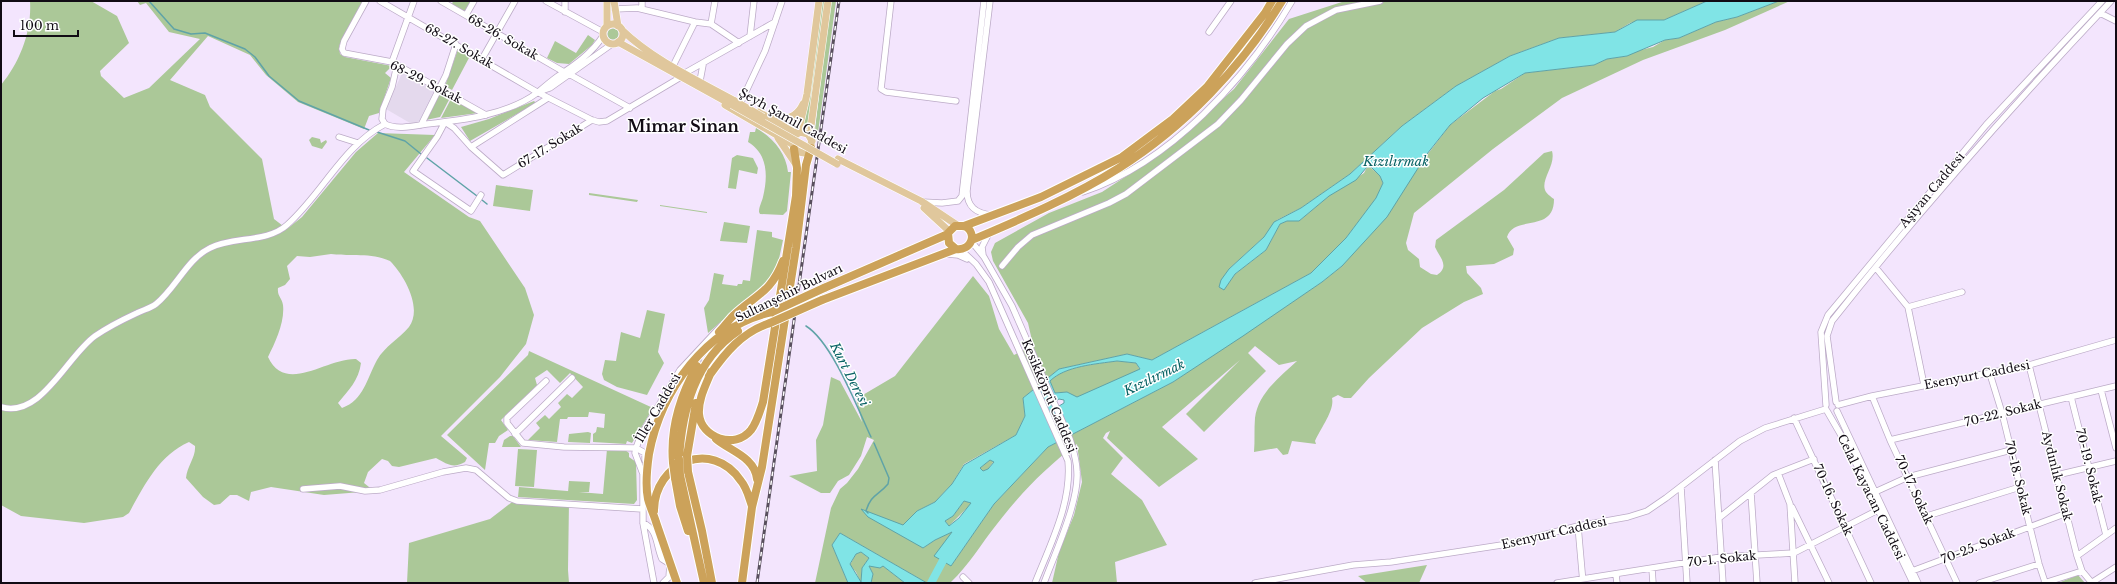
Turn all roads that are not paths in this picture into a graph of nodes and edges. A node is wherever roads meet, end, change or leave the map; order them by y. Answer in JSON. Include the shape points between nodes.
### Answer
{"nodes":[{"id":1,"x":366,"y":1,"type":"edge"},
{"id":2,"x":380,"y":1,"type":"edge"},
{"id":3,"x":414,"y":1,"type":"edge"},
{"id":4,"x":441,"y":1,"type":"edge"},
{"id":5,"x":474,"y":1,"type":"edge"},
{"id":6,"x":515,"y":1,"type":"edge"},
{"id":7,"x":546,"y":1,"type":"edge"},
{"id":8,"x":565,"y":1,"type":"edge"},
{"id":9,"x":607,"y":1,"type":"edge"},
{"id":10,"x":614,"y":1,"type":"edge"},
{"id":11,"x":642,"y":1,"type":"edge"},
{"id":12,"x":715,"y":1,"type":"edge"},
{"id":13,"x":754,"y":1,"type":"edge"},
{"id":14,"x":782,"y":1,"type":"edge"},
{"id":15,"x":819,"y":1,"type":"edge"},
{"id":16,"x":828,"y":1,"type":"edge"},
{"id":17,"x":891,"y":1,"type":"edge"},
{"id":18,"x":984,"y":1,"type":"edge"},
{"id":19,"x":990,"y":1,"type":"edge"},
{"id":20,"x":1231,"y":1,"type":"edge"},
{"id":21,"x":1272,"y":1,"type":"edge"},
{"id":22,"x":1282,"y":1,"type":"edge"},
{"id":23,"x":1292,"y":1,"type":"edge"},
{"id":24,"x":1380,"y":1,"type":"edge"},
{"id":25,"x":2102,"y":1,"type":"edge"},
{"id":26,"x":2111,"y":1,"type":"edge"},
{"id":27,"x":449,"y":3,"type":"edge"},
{"id":28,"x":615,"y":9,"type":"junction"},
{"id":29,"x":642,"y":9,"type":"junction"},
{"id":30,"x":565,"y":12,"type":"junction"},
{"id":31,"x":2100,"y":13,"type":"junction"},
{"id":32,"x":466,"y":15,"type":"junction"},
{"id":33,"x":408,"y":17,"type":"junction"},
{"id":34,"x":2116,"y":21,"type":"edge"},
{"id":35,"x":695,"y":22,"type":"junction"},
{"id":36,"x":775,"y":22,"type":"junction"},
{"id":37,"x":711,"y":24,"type":"junction"},
{"id":38,"x":620,"y":28,"type":"junction"},
{"id":39,"x":604,"y":31,"type":"junction"},
{"id":40,"x":1209,"y":32,"type":"dead end"},
{"id":41,"x":496,"y":33,"type":"junction"},
{"id":42,"x":750,"y":36,"type":"junction"},
{"id":43,"x":615,"y":43,"type":"junction"},
{"id":44,"x":739,"y":43,"type":"junction"},
{"id":45,"x":456,"y":44,"type":"junction"},
{"id":46,"x":482,"y":59,"type":"junction"},
{"id":47,"x":395,"y":64,"type":"junction"},
{"id":48,"x":703,"y":65,"type":"junction"},
{"id":49,"x":673,"y":66,"type":"junction"},
{"id":50,"x":567,"y":73,"type":"junction"},
{"id":51,"x":683,"y":75,"type":"junction"},
{"id":52,"x":702,"y":85,"type":"junction"},
{"id":53,"x":440,"y":88,"type":"junction"},
{"id":54,"x":537,"y":92,"type":"junction"},
{"id":55,"x":807,"y":94,"type":"junction"},
{"id":56,"x":548,"y":98,"type":"junction"},
{"id":57,"x":956,"y":101,"type":"dead end"},
{"id":58,"x":736,"y":103,"type":"junction"},
{"id":59,"x":630,"y":108,"type":"junction"},
{"id":60,"x":486,"y":115,"type":"junction"},
{"id":61,"x":769,"y":117,"type":"junction"},
{"id":62,"x":592,"y":120,"type":"junction"},
{"id":63,"x":445,"y":122,"type":"junction"},
{"id":64,"x":385,"y":124,"type":"junction"},
{"id":65,"x":421,"y":125,"type":"junction"},
{"id":66,"x":771,"y":132,"type":"junction"},
{"id":67,"x":798,"y":133,"type":"junction"},
{"id":68,"x":339,"y":137,"type":"dead end"},
{"id":69,"x":358,"y":142,"type":"junction"},
{"id":70,"x":812,"y":144,"type":"junction"},
{"id":71,"x":793,"y":146,"type":"junction"},
{"id":72,"x":471,"y":147,"type":"junction"},
{"id":73,"x":838,"y":161,"type":"junction"},
{"id":74,"x":797,"y":168,"type":"junction"},
{"id":75,"x":966,"y":181,"type":"junction"},
{"id":76,"x":481,"y":196,"type":"dead end"},
{"id":77,"x":921,"y":201,"type":"junction"},
{"id":78,"x":1054,"y":202,"type":"junction"},
{"id":79,"x":991,"y":214,"type":"junction"},
{"id":80,"x":961,"y":226,"type":"junction"},
{"id":81,"x":990,"y":232,"type":"junction"},
{"id":82,"x":948,"y":233,"type":"junction"},
{"id":83,"x":972,"y":240,"type":"junction"},
{"id":84,"x":792,"y":247,"type":"junction"},
{"id":85,"x":958,"y":249,"type":"junction"},
{"id":86,"x":945,"y":254,"type":"junction"},
{"id":87,"x":984,"y":257,"type":"junction"},
{"id":88,"x":975,"y":263,"type":"junction"},
{"id":89,"x":1002,"y":266,"type":"dead end"},
{"id":90,"x":1876,"y":268,"type":"junction"},
{"id":91,"x":765,"y":292,"type":"junction"},
{"id":92,"x":1962,"y":292,"type":"dead end"},
{"id":93,"x":1908,"y":307,"type":"junction"},
{"id":94,"x":772,"y":312,"type":"junction"},
{"id":95,"x":719,"y":332,"type":"dead end"},
{"id":96,"x":2116,"y":340,"type":"edge"},
{"id":97,"x":2029,"y":365,"type":"junction"},
{"id":98,"x":697,"y":366,"type":"tunnel mouth"},
{"id":99,"x":711,"y":372,"type":"junction"},
{"id":100,"x":1990,"y":374,"type":"junction"},
{"id":101,"x":572,"y":378,"type":"dead end"},
{"id":102,"x":546,"y":381,"type":"dead end"},
{"id":103,"x":1924,"y":385,"type":"junction"},
{"id":104,"x":2116,"y":386,"type":"edge"},
{"id":105,"x":2101,"y":390,"type":"junction"},
{"id":106,"x":1872,"y":396,"type":"junction"},
{"id":107,"x":2071,"y":397,"type":"junction"},
{"id":108,"x":2039,"y":404,"type":"junction"},
{"id":109,"x":1837,"y":406,"type":"junction"},
{"id":110,"x":1,"y":407,"type":"edge"},
{"id":111,"x":1826,"y":408,"type":"junction"},
{"id":112,"x":2002,"y":413,"type":"junction"},
{"id":113,"x":1794,"y":418,"type":"junction"},
{"id":114,"x":515,"y":434,"type":"junction"},
{"id":115,"x":710,"y":434,"type":"junction"},
{"id":116,"x":1890,"y":440,"type":"junction"},
{"id":117,"x":636,"y":448,"type":"junction"},
{"id":118,"x":2116,"y":448,"type":"edge"},
{"id":119,"x":2011,"y":450,"type":"junction"},
{"id":120,"x":680,"y":459,"type":"junction"},
{"id":121,"x":1814,"y":459,"type":"junction"},
{"id":122,"x":1715,"y":460,"type":"junction"},
{"id":123,"x":2116,"y":461,"type":"edge"},
{"id":124,"x":2089,"y":468,"type":"junction"},
{"id":125,"x":1778,"y":473,"type":"junction"},
{"id":126,"x":643,"y":474,"type":"junction"},
{"id":127,"x":681,"y":475,"type":"junction"},
{"id":128,"x":2057,"y":475,"type":"junction"},
{"id":129,"x":1908,"y":477,"type":"junction"},
{"id":130,"x":758,"y":484,"type":"junction"},
{"id":131,"x":1681,"y":487,"type":"junction"},
{"id":132,"x":2020,"y":487,"type":"junction"},
{"id":133,"x":303,"y":489,"type":"dead end"},
{"id":134,"x":1874,"y":492,"type":"junction"},
{"id":135,"x":1751,"y":493,"type":"junction"},
{"id":136,"x":1790,"y":504,"type":"junction"},
{"id":137,"x":752,"y":507,"type":"junction"},
{"id":138,"x":642,"y":508,"type":"junction"},
{"id":139,"x":1878,"y":510,"type":"junction"},
{"id":140,"x":2066,"y":513,"type":"junction"},
{"id":141,"x":654,"y":514,"type":"junction"},
{"id":142,"x":1927,"y":516,"type":"junction"},
{"id":143,"x":1719,"y":518,"type":"junction"},
{"id":144,"x":643,"y":523,"type":"junction"},
{"id":145,"x":1578,"y":526,"type":"junction"},
{"id":146,"x":1846,"y":526,"type":"junction"},
{"id":147,"x":2030,"y":526,"type":"junction"},
{"id":148,"x":2116,"y":528,"type":"edge"},
{"id":149,"x":2106,"y":535,"type":"junction"},
{"id":150,"x":1810,"y":544,"type":"junction"},
{"id":151,"x":1794,"y":553,"type":"junction"},
{"id":152,"x":1755,"y":554,"type":"junction"},
{"id":153,"x":2077,"y":556,"type":"junction"},
{"id":154,"x":1721,"y":557,"type":"junction"},
{"id":155,"x":1945,"y":558,"type":"junction"},
{"id":156,"x":1686,"y":562,"type":"junction"},
{"id":157,"x":670,"y":564,"type":"junction"},
{"id":158,"x":2039,"y":564,"type":"junction"},
{"id":159,"x":2116,"y":567,"type":"edge"},
{"id":160,"x":1652,"y":569,"type":"junction"},
{"id":161,"x":1912,"y":571,"type":"junction"},
{"id":162,"x":2082,"y":571,"type":"junction"},
{"id":163,"x":1616,"y":575,"type":"junction"},
{"id":164,"x":963,"y":577,"type":"dead end"},
{"id":165,"x":1583,"y":581,"type":"edge"},
{"id":166,"x":654,"y":583,"type":"edge"},
{"id":167,"x":663,"y":583,"type":"edge"},
{"id":168,"x":677,"y":583,"type":"edge"},
{"id":169,"x":704,"y":583,"type":"edge"},
{"id":170,"x":712,"y":583,"type":"edge"},
{"id":171,"x":742,"y":583,"type":"edge"},
{"id":172,"x":969,"y":583,"type":"edge"},
{"id":173,"x":1035,"y":583,"type":"edge"},
{"id":174,"x":1044,"y":583,"type":"edge"},
{"id":175,"x":1255,"y":583,"type":"edge"},
{"id":176,"x":1557,"y":583,"type":"edge"},
{"id":177,"x":1617,"y":583,"type":"edge"},
{"id":178,"x":1653,"y":583,"type":"edge"},
{"id":179,"x":1687,"y":583,"type":"edge"},
{"id":180,"x":1723,"y":583,"type":"edge"},
{"id":181,"x":1757,"y":583,"type":"edge"},
{"id":182,"x":1795,"y":583,"type":"edge"},
{"id":183,"x":1829,"y":583,"type":"edge"},
{"id":184,"x":1871,"y":583,"type":"edge"},
{"id":185,"x":1913,"y":583,"type":"edge"},
{"id":186,"x":1918,"y":583,"type":"edge"},
{"id":187,"x":1957,"y":583,"type":"edge"},
{"id":188,"x":1979,"y":583,"type":"edge"},
{"id":189,"x":2044,"y":583,"type":"edge"},
{"id":190,"x":2092,"y":583,"type":"edge"}],
"edges":[{"from":1,"to":47,"type":"street","name":"68-29. Sokak","via":[[344,41],[342,50],[353,56]]},
{"from":2,"to":33,"type":"street","name":"68-27. Sokak"},
{"from":3,"to":33,"type":"street"},
{"from":4,"to":27,"type":"street","name":"68-26. Sokak"},
{"from":5,"to":32,"type":"street"},
{"from":6,"to":41,"type":"street"},
{"from":7,"to":30,"type":"street"},
{"from":8,"to":30,"type":"street"},
{"from":9,"to":39,"type":"main road"},
{"from":10,"to":28,"type":"main road"},
{"from":11,"to":29,"type":"street"},
{"from":12,"to":37,"type":"street"},
{"from":13,"to":42,"type":"street"},
{"from":14,"to":36,"type":"street"},
{"from":15,"to":55,"type":"main road"},
{"from":16,"to":70,"type":"main road","via":[[811,126]]},
{"from":17,"to":57,"type":"street","via":[[881,89],[886,92]]},
{"from":18,"to":75,"type":"street"},
{"from":19,"to":75,"type":"street"},
{"from":20,"to":40,"type":"street"},
{"from":21,"to":79,"type":"highway","name":"Sultanşehir Bulvarı","via":[[1207,87],[1173,119],[1122,157],[1090,174],[1041,197]]},
{"from":22,"to":78,"type":"highway","name":"Sultanşehir Bulvarı","via":[[1272,19],[1211,95],[1178,124],[1119,168]]},
{"from":23,"to":78,"type":"street","via":[[1249,64],[1190,126],[1128,172],[1103,186]]},
{"from":24,"to":89,"type":"street","via":[[1336,10],[1306,26],[1287,44],[1218,124],[1126,194],[1032,235]]},
{"from":25,"to":111,"type":"street","name":"Aşiyan Caddesi","via":[[1986,125],[1828,315],[1821,332]]},
{"from":26,"to":31,"type":"street","name":"Aşiyan Caddesi"},
{"from":27,"to":32,"type":"street","name":"68-26. Sokak"},
{"from":28,"to":29,"type":"street"},
{"from":28,"to":38,"type":"main road"},
{"from":29,"to":35,"type":"street"},
{"from":30,"to":39,"type":"street"},
{"from":31,"to":34,"type":"street"},
{"from":31,"to":90,"type":"street","name":"Aşiyan Caddesi","via":[[2004,116]]},
{"from":32,"to":41,"type":"street","name":"68-26. Sokak"},
{"from":33,"to":45,"type":"street","name":"68-27. Sokak"},
{"from":33,"to":47,"type":"street"},
{"from":35,"to":37,"type":"street"},
{"from":35,"to":49,"type":"street"},
{"from":36,"to":42,"type":"street","name":"67-17. Sokak"},
{"from":36,"to":58,"type":"street","via":[[765,51]]},
{"from":37,"to":44,"type":"street"},
{"from":38,"to":39,"type":"main road","via":[[614,24]]},
{"from":38,"to":43,"type":"main road","via":[[622,36]]},
{"from":38,"to":49,"type":"main road","name":"Şeyh Şamil Caddesi","via":[[631,39]]},
{"from":39,"to":43,"type":"main road","via":[[607,42]]},
{"from":39,"to":50,"type":"street","via":[[596,46]]},
{"from":41,"to":46,"type":"street"},
{"from":41,"to":50,"type":"street","name":"68-26. Sokak"},
{"from":42,"to":44,"type":"street","name":"67-17. Sokak"},
{"from":43,"to":50,"type":"street"},
{"from":43,"to":51,"type":"main road","name":"Şeyh Şamil Caddesi"},
{"from":44,"to":48,"type":"street","name":"67-17. Sokak"},
{"from":45,"to":46,"type":"street","name":"68-27. Sokak"},
{"from":45,"to":53,"type":"street"},
{"from":46,"to":54,"type":"street","name":"68-27. Sokak"},
{"from":47,"to":53,"type":"street","name":"68-29. Sokak"},
{"from":47,"to":64,"type":"street","via":[[392,87],[383,109],[382,119]]},
{"from":48,"to":51,"type":"street","name":"67-17. Sokak"},
{"from":48,"to":52,"type":"street"},
{"from":49,"to":51,"type":"main road","name":"Şeyh Şamil Caddesi"},
{"from":50,"to":54,"type":"street","via":[[550,88]]},
{"from":50,"to":59,"type":"street","name":"68-26. Sokak"},
{"from":51,"to":52,"type":"main road","name":"Şeyh Şamil Caddesi"},
{"from":51,"to":59,"type":"street","name":"67-17. Sokak"},
{"from":52,"to":58,"type":"main road","name":"Şeyh Şamil Caddesi"},
{"from":52,"to":66,"type":"main road","via":[[712,98]]},
{"from":53,"to":60,"type":"street","name":"68-29. Sokak"},
{"from":53,"to":65,"type":"street"},
{"from":54,"to":56,"type":"street","name":"68-27. Sokak"},
{"from":54,"to":60,"type":"street","via":[[517,104]]},
{"from":55,"to":61,"type":"main road","via":[[796,114],[785,119]]},
{"from":55,"to":67,"type":"main road"},
{"from":56,"to":62,"type":"street","name":"68-27. Sokak"},
{"from":56,"to":72,"type":"street"},
{"from":58,"to":61,"type":"main road"},
{"from":58,"to":73,"type":"main road","name":"Şeyh Şamil Caddesi","bridge":true},
{"from":59,"to":62,"type":"street","name":"67-17. Sokak","via":[[607,121]]},
{"from":60,"to":63,"type":"street"},
{"from":61,"to":67,"type":"main road"},
{"from":62,"to":72,"type":"street","name":"67-17. Sokak","via":[[503,175]]},
{"from":63,"to":65,"type":"street"},
{"from":63,"to":72,"type":"street"},
{"from":63,"to":76,"type":"street","via":[[413,171],[471,211]]},
{"from":64,"to":65,"type":"street"},
{"from":64,"to":69,"type":"street"},
{"from":66,"to":71,"type":"main road"},
{"from":66,"to":74,"type":"main road","via":[[786,148]]},
{"from":67,"to":70,"type":"main road","via":[[808,134]]},
{"from":67,"to":71,"type":"main road","via":[[793,138]]},
{"from":68,"to":69,"type":"street"},
{"from":69,"to":110,"type":"street","via":[[304,207],[278,232],[211,247],[197,256],[173,288],[154,305],[108,327],[89,341],[32,403],[22,408]]},
{"from":70,"to":71,"type":"main road","via":[[802,153]]},
{"from":70,"to":84,"type":"highway"},
{"from":71,"to":74,"type":"highway"},
{"from":73,"to":77,"type":"main road","name":"Şeyh Şamil Caddesi"},
{"from":73,"to":82,"type":"main road","name":"Şeyh Şamil Caddesi","via":[[919,204]]},
{"from":74,"to":84,"type":"highway"},
{"from":75,"to":77,"type":"street","via":[[962,196],[958,200],[942,203]]},
{"from":75,"to":79,"type":"street","via":[[967,197],[971,207],[982,213]]},
{"from":77,"to":80,"type":"main road","name":"Şeyh Şamil Caddesi"},
{"from":78,"to":81,"type":"highway","name":"Sultanşehir Bulvarı"},
{"from":79,"to":80,"type":"highway","name":"Sultanşehir Bulvarı"},
{"from":80,"to":82,"type":"highway","name":"Sultanşehir Bulvarı"},
{"from":80,"to":83,"type":"highway","via":[[970,231]]},
{"from":81,"to":83,"type":"highway","name":"Sultanşehir Bulvarı"},
{"from":81,"to":87,"type":"street","via":[[982,246]]},
{"from":82,"to":85,"type":"highway","via":[[950,244]]},
{"from":82,"to":94,"type":"highway","name":"Sultanşehir Bulvarı","bridge":true},
{"from":83,"to":85,"type":"highway","name":"Sultanşehir Bulvarı","via":[[967,247]]},
{"from":83,"to":87,"type":"street","name":"Kesikköprü Caddesi"},
{"from":84,"to":91,"type":"highway","via":[[776,278]]},
{"from":84,"to":115,"type":"highway","via":[[763,402],[757,418],[750,431],[741,438],[718,439]]},
{"from":84,"to":130,"type":"highway"},
{"from":85,"to":86,"type":"highway","name":"Sultanşehir Bulvarı"},
{"from":85,"to":88,"type":"street","name":"Kesikköprü Caddesi"},
{"from":86,"to":88,"type":"street","via":[[961,255]]},
{"from":86,"to":99,"type":"highway","name":"Sultanşehir Bulvarı","bridge":true,"via":[[822,300],[742,337]]},
{"from":87,"to":174,"type":"street","name":"Kesikköprü Caddesi","via":[[1012,306],[1075,456],[1075,491]]},
{"from":88,"to":173,"type":"street","name":"Kesikköprü Caddesi","via":[[989,282],[1068,461],[1067,492],[1056,530]]},
{"from":90,"to":93,"type":"street"},
{"from":90,"to":109,"type":"street","name":"Aşiyan Caddesi","via":[[1832,321],[1827,336]]},
{"from":91,"to":95,"type":"highway","via":[[734,315]]},
{"from":91,"to":117,"type":"street","name":"İller Caddesi","via":[[735,312],[680,370],[641,435]]},
{"from":92,"to":93,"type":"street"},
{"from":93,"to":103,"type":"street"},
{"from":94,"to":120,"type":"highway","name":"Sultanşehir Bulvarı","via":[[731,335],[706,363],[686,404],[681,427]]},
{"from":94,"to":141,"type":"highway","via":[[746,319],[721,336],[693,362],[670,392],[658,418],[648,462],[648,499]]},
{"from":96,"to":97,"type":"street","name":"Esenyurt Caddesi"},
{"from":97,"to":100,"type":"street","name":"Esenyurt Caddesi"},
{"from":97,"to":108,"type":"street","name":"Aydınlık Sokak"},
{"from":98,"to":120,"type":"highway","via":[[678,407],[673,437]]},
{"from":99,"to":115,"type":"highway","via":[[701,398],[699,413],[701,423]]},
{"from":99,"to":120,"type":"highway","name":"Sultanşehir Bulvarı","via":[[695,406]]},
{"from":100,"to":103,"type":"street","name":"Esenyurt Caddesi"},
{"from":100,"to":112,"type":"street","name":"70-18. Sokak"},
{"from":101,"to":114,"type":"street"},
{"from":102,"to":114,"type":"street","via":[[507,418],[507,423]]},
{"from":103,"to":106,"type":"street","name":"Esenyurt Caddesi"},
{"from":104,"to":105,"type":"street","name":"70-22. Sokak"},
{"from":105,"to":107,"type":"street","name":"70-22. Sokak"},
{"from":105,"to":118,"type":"street"},
{"from":106,"to":109,"type":"street","name":"Esenyurt Caddesi"},
{"from":106,"to":116,"type":"street","name":"70-17. Sokak"},
{"from":107,"to":108,"type":"street","name":"70-22. Sokak"},
{"from":107,"to":124,"type":"street","name":"70-19. Sokak"},
{"from":108,"to":112,"type":"street","name":"70-22. Sokak"},
{"from":108,"to":128,"type":"street","name":"Aydınlık Sokak"},
{"from":109,"to":111,"type":"street","via":[[1832,413]]},
{"from":109,"to":111,"type":"street","via":[[1830,401]]},
{"from":109,"to":134,"type":"street","name":"Celal Kayacan Caddesi"},
{"from":111,"to":113,"type":"street","name":"Esenyurt Caddesi"},
{"from":111,"to":139,"type":"street","name":"Celal Kayacan Caddesi"},
{"from":112,"to":116,"type":"street","name":"70-22. Sokak"},
{"from":112,"to":119,"type":"street","name":"70-18. Sokak"},
{"from":113,"to":121,"type":"street","name":"70-16. Sokak"},
{"from":113,"to":122,"type":"street","name":"Esenyurt Caddesi","via":[[1765,428],[1740,441]]},
{"from":114,"to":117,"type":"street","via":[[522,443],[527,444]]},
{"from":115,"to":130,"type":"highway","via":[[750,463],[756,470]]},
{"from":116,"to":129,"type":"street","name":"70-17. Sokak"},
{"from":117,"to":126,"type":"street","name":"İller Caddesi","via":[[635,453]]},
{"from":117,"to":126,"type":"street","via":[[645,453]]},
{"from":119,"to":129,"type":"street"},
{"from":119,"to":132,"type":"street","name":"70-18. Sokak"},
{"from":120,"to":127,"type":"highway","bridge":true},
{"from":120,"to":127,"type":"highway","name":"Sultanşehir Bulvarı","bridge":true},
{"from":121,"to":125,"type":"street"},
{"from":121,"to":146,"type":"street","name":"70-16. Sokak"},
{"from":122,"to":131,"type":"street","name":"Esenyurt Caddesi"},
{"from":122,"to":143,"type":"street"},
{"from":123,"to":124,"type":"street"},
{"from":124,"to":128,"type":"street"},
{"from":124,"to":149,"type":"street","name":"70-19. Sokak"},
{"from":125,"to":135,"type":"street"},
{"from":125,"to":136,"type":"street"},
{"from":126,"to":138,"type":"street","name":"İller Caddesi"},
{"from":127,"to":169,"type":"highway","via":[[680,506]]},
{"from":127,"to":170,"type":"highway","name":"Sultanşehir Bulvarı","via":[[702,531]]},
{"from":128,"to":140,"type":"street","name":"Aydınlık Sokak"},
{"from":129,"to":134,"type":"street"},
{"from":129,"to":142,"type":"street","name":"70-17. Sokak"},
{"from":130,"to":137,"type":"highway"},
{"from":131,"to":145,"type":"street","name":"Esenyurt Caddesi","via":[[1647,511]]},
{"from":131,"to":156,"type":"street"},
{"from":132,"to":142,"type":"street"},
{"from":132,"to":147,"type":"street","name":"70-18. Sokak"},
{"from":133,"to":138,"type":"street","via":[[340,486],[365,491],[380,490],[466,468],[476,470],[516,501]]},
{"from":134,"to":161,"type":"street","name":"Celal Kayacan Caddesi"},
{"from":135,"to":143,"type":"street"},
{"from":135,"to":152,"type":"street"},
{"from":136,"to":150,"type":"street"},
{"from":136,"to":151,"type":"street"},
{"from":137,"to":141,"type":"highway","via":[[741,480],[730,469],[717,462],[696,459],[683,462],[662,480],[656,491]]},
{"from":137,"to":171,"type":"highway"},
{"from":138,"to":144,"type":"street","name":"İller Caddesi"},
{"from":139,"to":146,"type":"street","name":"70-1. Sokak"},
{"from":139,"to":185,"type":"street","name":"Celal Kayacan Caddesi"},
{"from":140,"to":147,"type":"street","name":"70-25. Sokak"},
{"from":140,"to":153,"type":"street","name":"Aydınlık Sokak"},
{"from":141,"to":157,"type":"highway"},
{"from":142,"to":155,"type":"street","name":"70-17. Sokak"},
{"from":143,"to":154,"type":"street"},
{"from":144,"to":157,"type":"street","via":[[654,533],[662,559]]},
{"from":144,"to":166,"type":"street","name":"İller Caddesi"},
{"from":145,"to":165,"type":"street"},
{"from":145,"to":175,"type":"street","name":"Esenyurt Caddesi","via":[[1508,544]]},
{"from":146,"to":150,"type":"street","name":"70-1. Sokak"},
{"from":146,"to":184,"type":"street","name":"70-16. Sokak"},
{"from":147,"to":155,"type":"street","name":"70-25. Sokak"},
{"from":147,"to":158,"type":"street","name":"70-18. Sokak"},
{"from":148,"to":149,"type":"street"},
{"from":149,"to":153,"type":"street"},
{"from":150,"to":151,"type":"street","name":"70-1. Sokak"},
{"from":150,"to":183,"type":"street"},
{"from":151,"to":152,"type":"street","name":"70-1. Sokak"},
{"from":151,"to":182,"type":"street"},
{"from":152,"to":154,"type":"street","name":"70-1. Sokak"},
{"from":152,"to":181,"type":"street"},
{"from":153,"to":162,"type":"street","name":"Aydınlık Sokak"},
{"from":154,"to":156,"type":"street","name":"70-1. Sokak"},
{"from":154,"to":180,"type":"street"},
{"from":155,"to":161,"type":"street","name":"70-25. Sokak"},
{"from":155,"to":187,"type":"street","name":"70-17. Sokak"},
{"from":156,"to":160,"type":"street","name":"70-1. Sokak"},
{"from":156,"to":179,"type":"street"},
{"from":157,"to":167,"type":"street","via":[[669,577]]},
{"from":157,"to":168,"type":"highway"},
{"from":158,"to":188,"type":"street"},
{"from":158,"to":189,"type":"street","name":"70-18. Sokak"},
{"from":159,"to":190,"type":"street"},
{"from":160,"to":163,"type":"street","name":"70-1. Sokak"},
{"from":160,"to":178,"type":"street"},
{"from":161,"to":186,"type":"street","name":"Celal Kayacan Caddesi"},
{"from":162,"to":189,"type":"street"},
{"from":162,"to":190,"type":"street","name":"Aydınlık Sokak"},
{"from":163,"to":165,"type":"street","name":"70-1. Sokak"},
{"from":163,"to":177,"type":"street"},
{"from":164,"to":172,"type":"street"},
{"from":165,"to":176,"type":"street","name":"70-1. Sokak"}]}
